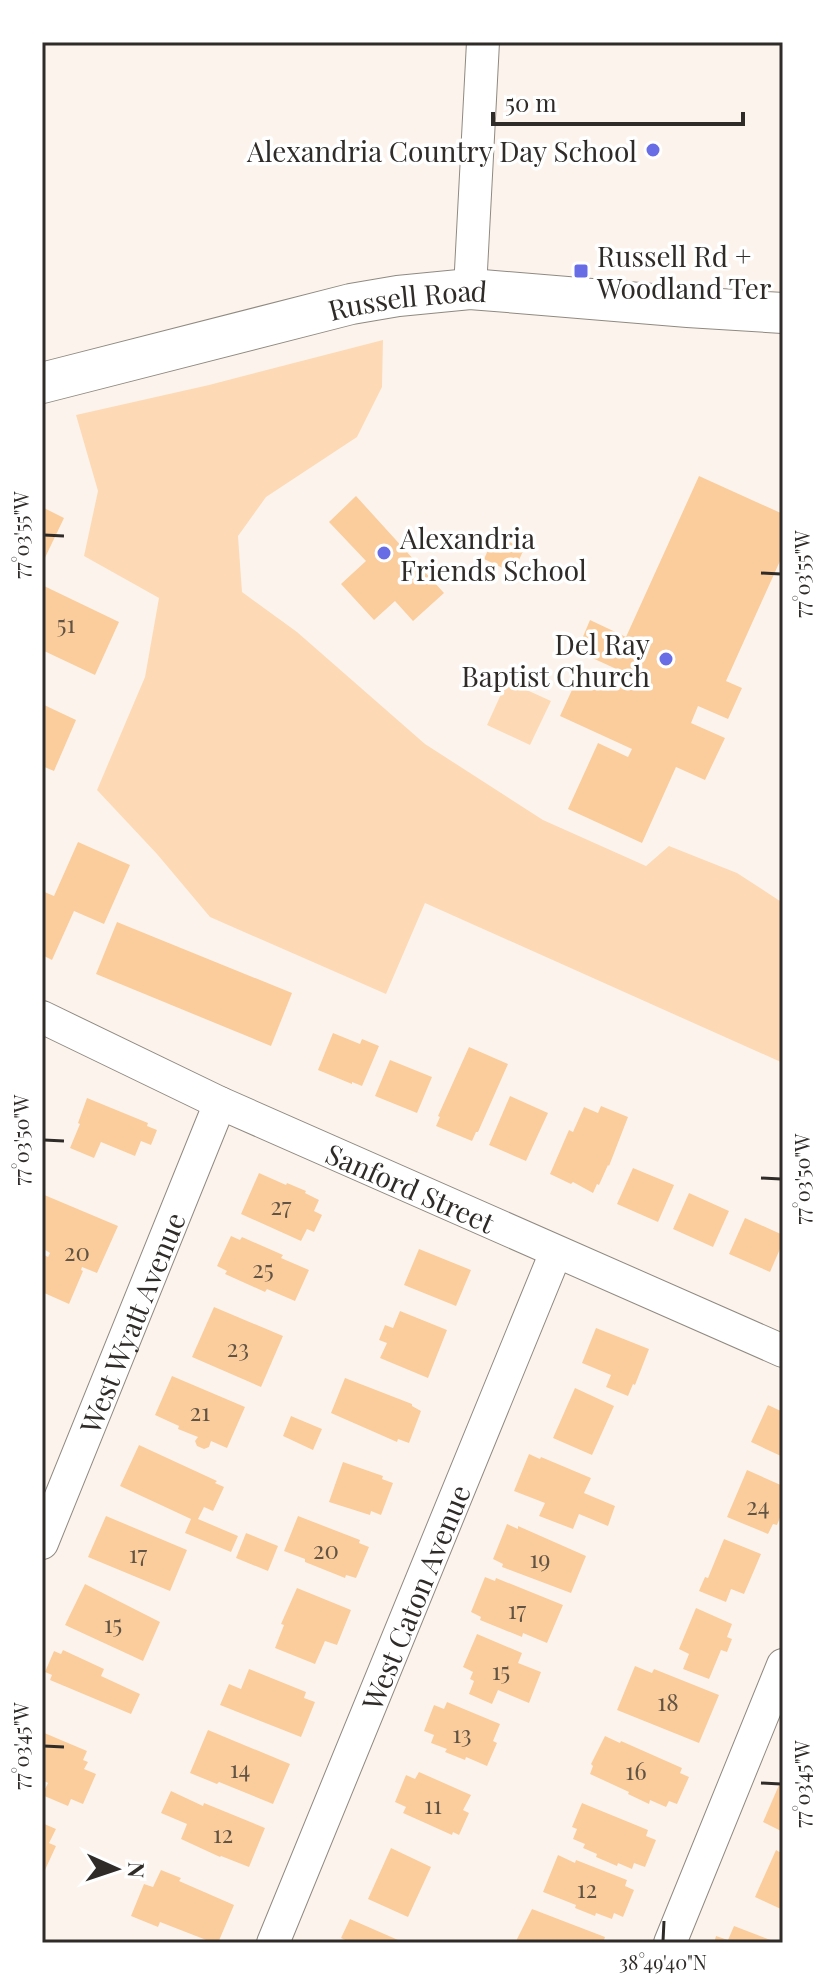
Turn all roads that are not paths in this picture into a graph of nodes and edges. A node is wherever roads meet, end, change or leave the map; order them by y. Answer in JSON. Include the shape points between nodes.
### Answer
{"nodes":[{"id":1,"x":483,"y":42,"type":"edge"},
{"id":2,"x":470,"y":289,"type":"junction"},
{"id":3,"x":783,"y":313,"type":"edge"},
{"id":4,"x":42,"y":383,"type":"edge"},
{"id":5,"x":42,"y":1017,"type":"edge"},
{"id":6,"x":220,"y":1103,"type":"junction"},
{"id":7,"x":556,"y":1252,"type":"junction"},
{"id":8,"x":783,"y":1351,"type":"edge"},
{"id":9,"x":42,"y":1543,"type":"edge"},
{"id":10,"x":783,"y":1665,"type":"edge"},
{"id":11,"x":273,"y":1943,"type":"edge"},
{"id":12,"x":670,"y":1943,"type":"edge"}],
"edges":[{"from":1,"to":2,"type":"street"},
{"from":2,"to":3,"type":"street","name":"Russell Road"},
{"from":2,"to":4,"type":"street","name":"Russell Road","via":[[351,304]]},
{"from":5,"to":6,"type":"street","name":"Sanford Street"},
{"from":6,"to":7,"type":"street","name":"Sanford Street"},
{"from":6,"to":9,"type":"street","name":"West Wyatt Avenue"},
{"from":7,"to":8,"type":"street","name":"Sanford Street"},
{"from":7,"to":11,"type":"street","name":"West Caton Avenue"},
{"from":10,"to":12,"type":"street"}]}
